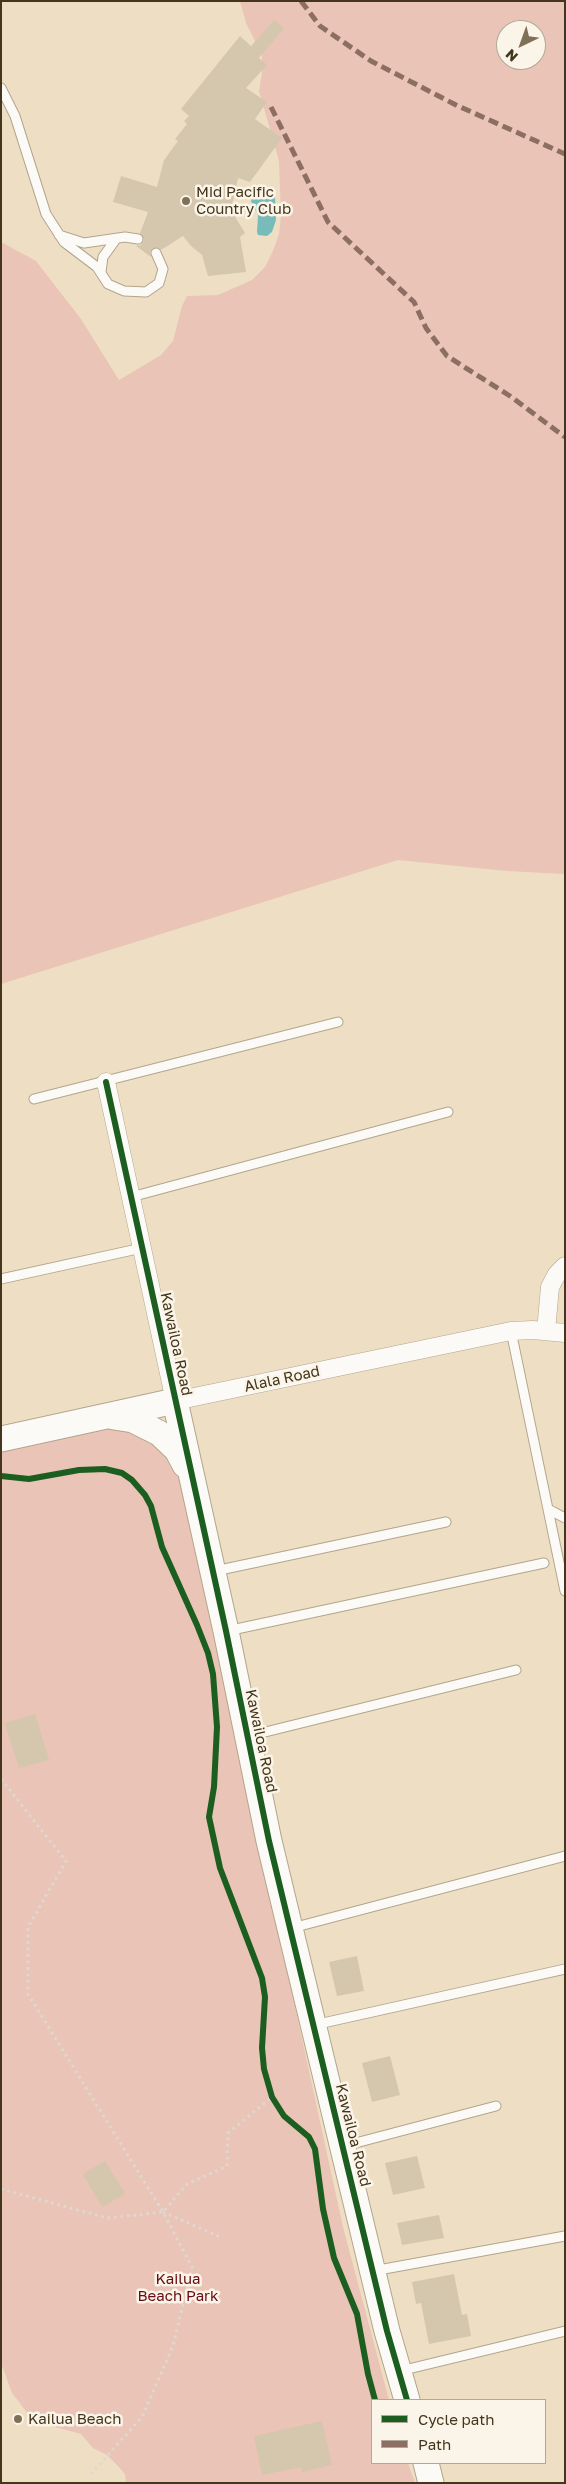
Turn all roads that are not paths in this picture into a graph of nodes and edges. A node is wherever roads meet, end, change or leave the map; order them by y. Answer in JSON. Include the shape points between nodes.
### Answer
{"nodes":[{"id":1,"x":1,"y":88,"type":"edge"},
{"id":2,"x":58,"y":235,"type":"junction"},
{"id":3,"x":116,"y":239,"type":"junction"},
{"id":4,"x":138,"y":239,"type":"dead end"},
{"id":5,"x":156,"y":253,"type":"dead end"},
{"id":6,"x":101,"y":272,"type":"junction"},
{"id":7,"x":338,"y":1022,"type":"dead end"},
{"id":8,"x":106,"y":1082,"type":"junction"},
{"id":9,"x":34,"y":1099,"type":"dead end"},
{"id":10,"x":448,"y":1112,"type":"dead end"},
{"id":11,"x":131,"y":1197,"type":"junction"},
{"id":12,"x":142,"y":1248,"type":"junction"},
{"id":13,"x":565,"y":1266,"type":"edge"},
{"id":14,"x":1,"y":1279,"type":"edge"},
{"id":15,"x":511,"y":1331,"type":"junction"},
{"id":16,"x":546,"y":1331,"type":"junction"},
{"id":17,"x":565,"y":1333,"type":"edge"},
{"id":18,"x":175,"y":1401,"type":"junction"},
{"id":19,"x":104,"y":1417,"type":"junction"},
{"id":20,"x":1,"y":1439,"type":"edge"},
{"id":21,"x":189,"y":1472,"type":"junction"},
{"id":22,"x":548,"y":1509,"type":"junction"},
{"id":23,"x":565,"y":1518,"type":"edge"},
{"id":24,"x":446,"y":1522,"type":"dead end"},
{"id":25,"x":544,"y":1563,"type":"dead end"},
{"id":26,"x":212,"y":1572,"type":"junction"},
{"id":27,"x":565,"y":1591,"type":"edge"},
{"id":28,"x":226,"y":1631,"type":"junction"},
{"id":29,"x":516,"y":1670,"type":"dead end"},
{"id":30,"x":247,"y":1736,"type":"junction"},
{"id":31,"x":565,"y":1856,"type":"edge"},
{"id":32,"x":290,"y":1929,"type":"junction"},
{"id":33,"x":565,"y":1969,"type":"edge"},
{"id":34,"x":313,"y":2025,"type":"junction"},
{"id":35,"x":496,"y":2106,"type":"dead end"},
{"id":36,"x":342,"y":2147,"type":"junction"},
{"id":37,"x":565,"y":2236,"type":"edge"},
{"id":38,"x":373,"y":2271,"type":"junction"},
{"id":39,"x":565,"y":2331,"type":"edge"},
{"id":40,"x":399,"y":2371,"type":"junction"},
{"id":41,"x":407,"y":2399,"type":"edge"},
{"id":42,"x":426,"y":2464,"type":"edge"},
{"id":43,"x":432,"y":2483,"type":"edge"}],
"edges":[{"from":1,"to":2,"type":"lane","via":[[15,116],[46,214]]},
{"from":2,"to":3,"type":"lane","via":[[84,243]]},
{"from":2,"to":6,"type":"lane","via":[[70,249]]},
{"from":3,"to":4,"type":"lane"},
{"from":3,"to":6,"type":"lane","via":[[103,257]]},
{"from":5,"to":6,"type":"lane","via":[[162,263],[162,275],[154,288],[146,292],[118,290],[108,284]]},
{"from":7,"to":8,"type":"lane"},
{"from":8,"to":9,"type":"lane"},
{"from":8,"to":11,"type":"street","name":"Kawailoa Road"},
{"from":10,"to":11,"type":"lane"},
{"from":11,"to":12,"type":"street","name":"Kawailoa Road"},
{"from":12,"to":14,"type":"lane"},
{"from":12,"to":18,"type":"street","name":"Kawailoa Road"},
{"from":13,"to":16,"type":"street","via":[[550,1287]]},
{"from":15,"to":16,"type":"street","name":"Alala Road"},
{"from":15,"to":18,"type":"street","name":"Alala Road"},
{"from":15,"to":22,"type":"lane"},
{"from":16,"to":17,"type":"street","name":"Alala Road"},
{"from":18,"to":19,"type":"street","name":"Alala Road"},
{"from":18,"to":21,"type":"street","name":"Kawailoa Road"},
{"from":19,"to":20,"type":"street","name":"Alala Road"},
{"from":19,"to":21,"type":"street","via":[[133,1420],[159,1433],[177,1450]]},
{"from":21,"to":26,"type":"street","name":"Kawailoa Road"},
{"from":22,"to":23,"type":"lane"},
{"from":22,"to":27,"type":"lane"},
{"from":24,"to":26,"type":"lane"},
{"from":25,"to":28,"type":"lane"},
{"from":26,"to":28,"type":"street","name":"Kawailoa Road"},
{"from":28,"to":30,"type":"street","name":"Kawailoa Road"},
{"from":29,"to":30,"type":"lane"},
{"from":30,"to":32,"type":"street","name":"Kawailoa Road"},
{"from":31,"to":32,"type":"lane"},
{"from":32,"to":34,"type":"street","name":"Kawailoa Road"},
{"from":33,"to":34,"type":"lane"},
{"from":34,"to":36,"type":"street","name":"Kawailoa Road"},
{"from":35,"to":36,"type":"lane"},
{"from":36,"to":38,"type":"street","name":"Kawailoa Road"},
{"from":37,"to":38,"type":"lane"},
{"from":38,"to":40,"type":"street","name":"Kawailoa Road"},
{"from":39,"to":40,"type":"lane"},
{"from":40,"to":41,"type":"street","name":"Kawailoa Road"},
{"from":42,"to":43,"type":"street"}]}
